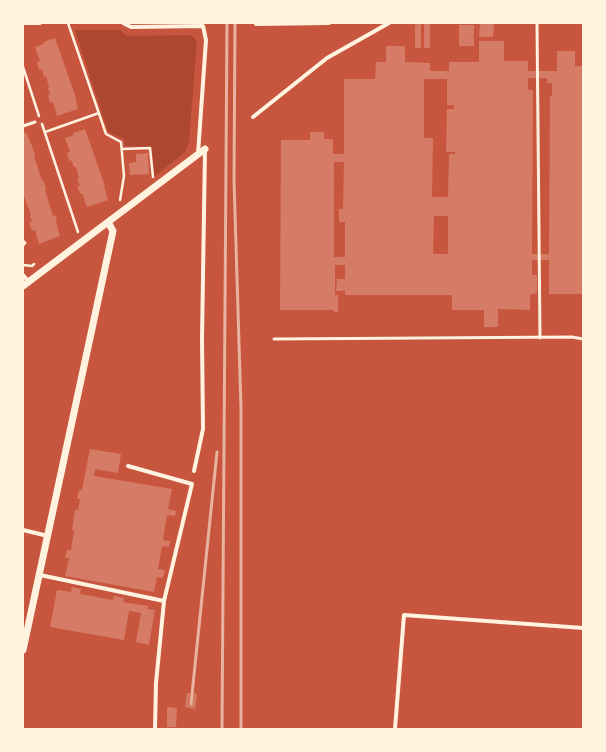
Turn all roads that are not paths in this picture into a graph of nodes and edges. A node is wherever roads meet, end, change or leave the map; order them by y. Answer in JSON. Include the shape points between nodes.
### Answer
{"nodes":[{"id":1,"x":23,"y":23,"type":"edge"},
{"id":2,"x":40,"y":23,"type":"edge"},
{"id":3,"x":123,"y":23,"type":"edge"},
{"id":4,"x":329,"y":23,"type":"edge"},
{"id":5,"x":389,"y":23,"type":"edge"},
{"id":6,"x":537,"y":23,"type":"edge"},
{"id":7,"x":256,"y":24,"type":"edge"},
{"id":8,"x":253,"y":117,"type":"dead end"},
{"id":9,"x":35,"y":122,"type":"dead end"},
{"id":10,"x":23,"y":126,"type":"edge"},
{"id":11,"x":205,"y":149,"type":"joint"},
{"id":12,"x":198,"y":155,"type":"junction"},
{"id":13,"x":108,"y":222,"type":"junction"},
{"id":14,"x":23,"y":241,"type":"edge"},
{"id":15,"x":23,"y":245,"type":"edge"},
{"id":16,"x":23,"y":275,"type":"edge"},
{"id":17,"x":26,"y":284,"type":"edge"},
{"id":18,"x":540,"y":338,"type":"junction"},
{"id":19,"x":583,"y":338,"type":"edge"},
{"id":20,"x":274,"y":339,"type":"dead end"},
{"id":21,"x":128,"y":466,"type":"dead end"},
{"id":22,"x":194,"y":471,"type":"dead end"},
{"id":23,"x":23,"y":530,"type":"edge"},
{"id":24,"x":48,"y":536,"type":"junction"},
{"id":25,"x":40,"y":575,"type":"junction"},
{"id":26,"x":164,"y":602,"type":"junction"},
{"id":27,"x":583,"y":628,"type":"edge"},
{"id":28,"x":23,"y":650,"type":"edge"},
{"id":29,"x":155,"y":729,"type":"edge"},
{"id":30,"x":395,"y":729,"type":"edge"}],
"edges":[{"from":1,"to":2,"type":"street"},
{"from":3,"to":12,"type":"street","via":[[132,27],[202,26],[206,40]]},
{"from":4,"to":7,"type":"street"},
{"from":5,"to":8,"type":"street","via":[[327,58]]},
{"from":6,"to":18,"type":"lane"},
{"from":9,"to":10,"type":"lane"},
{"from":11,"to":12,"type":"street"},
{"from":11,"to":22,"type":"street","via":[[203,428]]},
{"from":12,"to":13,"type":"street"},
{"from":13,"to":17,"type":"street"},
{"from":13,"to":24,"type":"street","via":[[113,231]]},
{"from":14,"to":15,"type":"lane"},
{"from":16,"to":17,"type":"street"},
{"from":18,"to":19,"type":"lane"},
{"from":18,"to":20,"type":"lane"},
{"from":21,"to":26,"type":"street","via":[[192,484]]},
{"from":23,"to":24,"type":"street"},
{"from":24,"to":25,"type":"street"},
{"from":25,"to":26,"type":"street"},
{"from":25,"to":28,"type":"street"},
{"from":26,"to":29,"type":"street","via":[[156,683]]},
{"from":27,"to":30,"type":"street","via":[[404,615]]}]}
